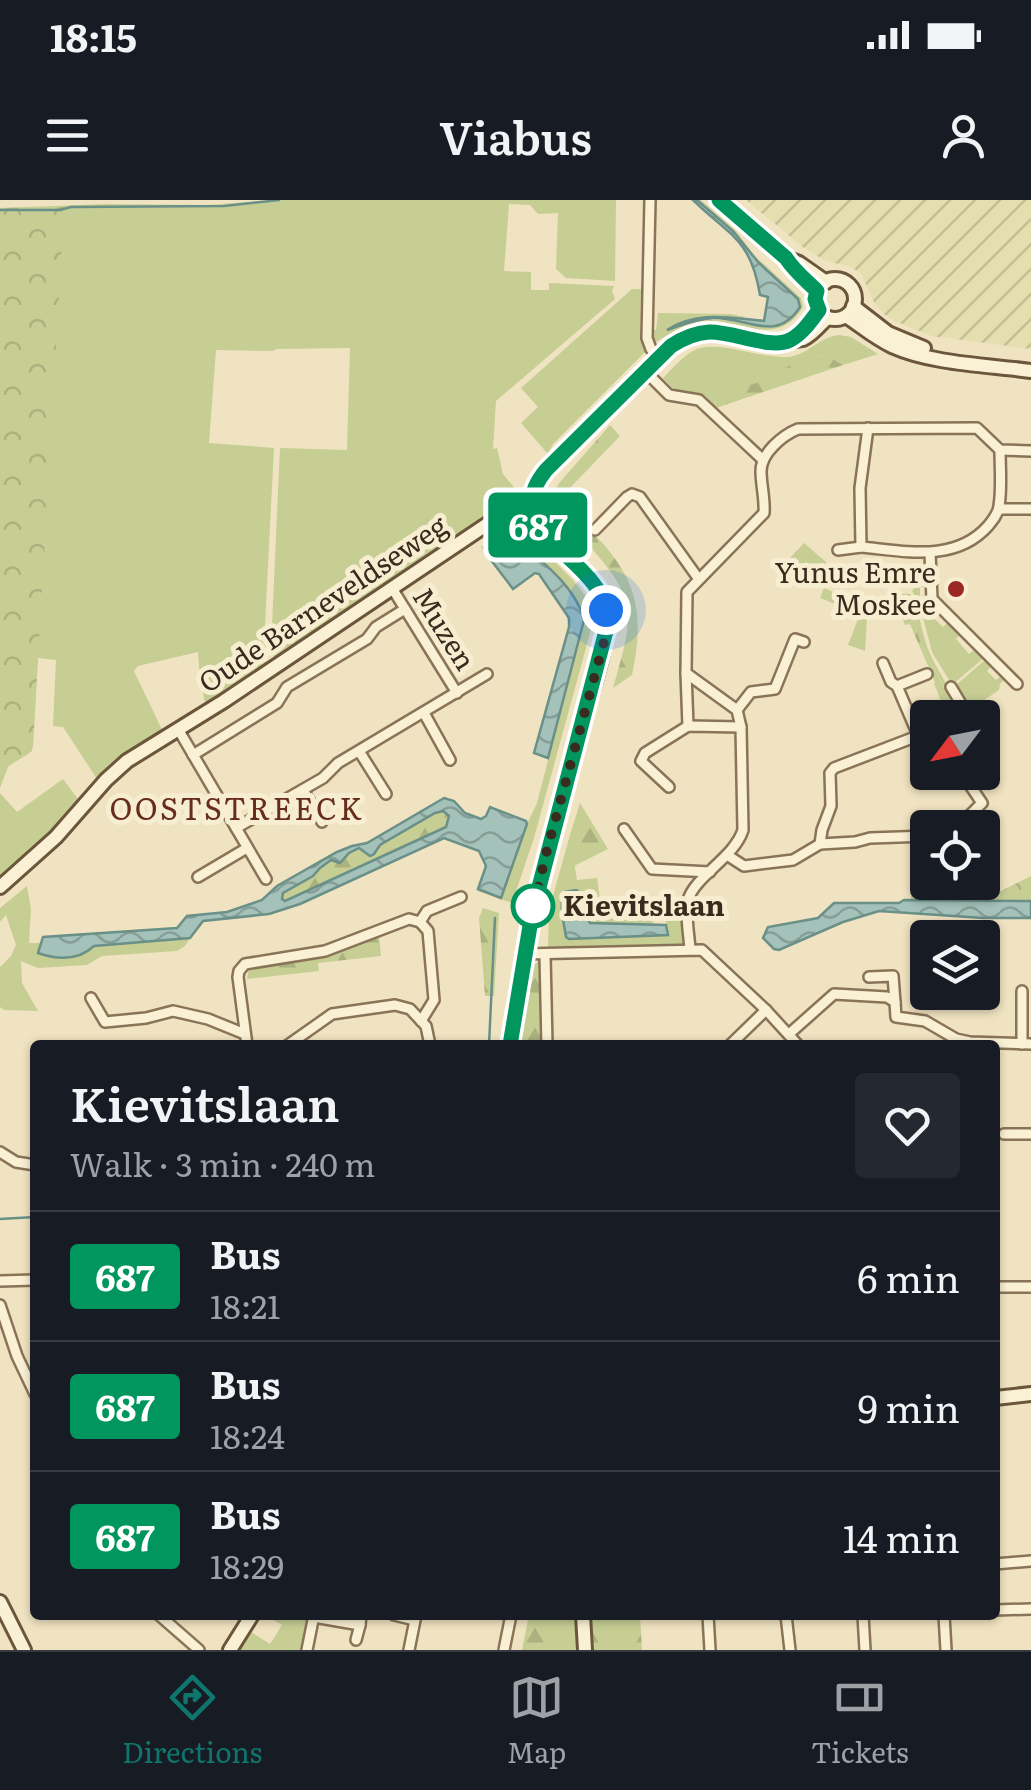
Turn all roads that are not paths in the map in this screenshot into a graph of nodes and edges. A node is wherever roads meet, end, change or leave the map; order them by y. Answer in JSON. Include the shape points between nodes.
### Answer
{"nodes":[{"id":1,"x":650,"y":200,"type":"edge"},
{"id":2,"x":718,"y":200,"type":"edge"},
{"id":3,"x":821,"y":287,"type":"junction"},
{"id":4,"x":850,"y":311,"type":"junction"},
{"id":5,"x":823,"y":314,"type":"junction"},
{"id":6,"x":658,"y":358,"type":"junction"},
{"id":7,"x":1031,"y":368,"type":"edge"},
{"id":8,"x":645,"y":371,"type":"junction"},
{"id":9,"x":868,"y":428,"type":"junction"},
{"id":10,"x":1000,"y":450,"type":"junction"},
{"id":11,"x":1031,"y":451,"type":"edge"},
{"id":12,"x":762,"y":463,"type":"junction"},
{"id":13,"x":532,"y":508,"type":"junction"},
{"id":14,"x":999,"y":509,"type":"junction"},
{"id":15,"x":1031,"y":509,"type":"edge"},
{"id":16,"x":596,"y":530,"type":"dead end"},
{"id":17,"x":861,"y":547,"type":"junction"},
{"id":18,"x":838,"y":550,"type":"dead end"},
{"id":19,"x":930,"y":553,"type":"junction"},
{"id":20,"x":698,"y":578,"type":"junction"},
{"id":21,"x":392,"y":588,"type":"junction"},
{"id":22,"x":405,"y":609,"type":"junction"},
{"id":23,"x":804,"y":642,"type":"dead end"},
{"id":24,"x":884,"y":663,"type":"dead end"},
{"id":25,"x":487,"y":674,"type":"dead end"},
{"id":26,"x":686,"y":674,"type":"junction"},
{"id":27,"x":927,"y":674,"type":"dead end"},
{"id":28,"x":1017,"y":684,"type":"dead end"},
{"id":29,"x":898,"y":686,"type":"junction"},
{"id":30,"x":951,"y":687,"type":"dead end"},
{"id":31,"x":457,"y":693,"type":"junction"},
{"id":32,"x":959,"y":700,"type":"edge"},
{"id":33,"x":910,"y":709,"type":"edge"},
{"id":34,"x":737,"y":710,"type":"junction"},
{"id":35,"x":424,"y":713,"type":"junction"},
{"id":36,"x":688,"y":726,"type":"junction"},
{"id":37,"x":741,"y":727,"type":"junction"},
{"id":38,"x":178,"y":729,"type":"junction"},
{"id":39,"x":910,"y":738,"type":"edge"},
{"id":40,"x":359,"y":750,"type":"junction"},
{"id":41,"x":193,"y":754,"type":"junction"},
{"id":42,"x":450,"y":760,"type":"dead end"},
{"id":43,"x":670,"y":788,"type":"dead end"},
{"id":44,"x":303,"y":790,"type":"junction"},
{"id":45,"x":973,"y":790,"type":"edge"},
{"id":46,"x":386,"y":794,"type":"dead end"},
{"id":47,"x":975,"y":810,"type":"edge"},
{"id":48,"x":322,"y":822,"type":"dead end"},
{"id":49,"x":236,"y":828,"type":"junction"},
{"id":50,"x":624,"y":829,"type":"dead end"},
{"id":51,"x":910,"y":837,"type":"edge"},
{"id":52,"x":820,"y":844,"type":"junction"},
{"id":53,"x":247,"y":848,"type":"junction"},
{"id":54,"x":728,"y":855,"type":"junction"},
{"id":55,"x":710,"y":872,"type":"junction"},
{"id":56,"x":198,"y":877,"type":"dead end"},
{"id":57,"x":266,"y":879,"type":"dead end"},
{"id":58,"x":0,"y":888,"type":"edge"},
{"id":59,"x":460,"y":897,"type":"dead end"},
{"id":60,"x":420,"y":922,"type":"junction"},
{"id":61,"x":690,"y":949,"type":"junction"},
{"id":62,"x":524,"y":954,"type":"junction"},
{"id":63,"x":546,"y":955,"type":"junction"},
{"id":64,"x":870,"y":976,"type":"dead end"},
{"id":65,"x":1022,"y":992,"type":"dead end"},
{"id":66,"x":91,"y":998,"type":"dead end"},
{"id":67,"x":895,"y":1002,"type":"junction"},
{"id":68,"x":766,"y":1010,"type":"junction"},
{"id":69,"x":421,"y":1021,"type":"junction"},
{"id":70,"x":789,"y":1034,"type":"junction"},
{"id":71,"x":246,"y":1040,"type":"edge"},
{"id":72,"x":295,"y":1040,"type":"edge"},
{"id":73,"x":429,"y":1040,"type":"edge"},
{"id":74,"x":511,"y":1040,"type":"edge"},
{"id":75,"x":547,"y":1040,"type":"edge"},
{"id":76,"x":735,"y":1040,"type":"edge"},
{"id":77,"x":794,"y":1040,"type":"edge"},
{"id":78,"x":962,"y":1040,"type":"edge"},
{"id":79,"x":1000,"y":1043,"type":"edge"},
{"id":80,"x":1026,"y":1044,"type":"edge"},
{"id":81,"x":1004,"y":1134,"type":"dead end"},
{"id":82,"x":1031,"y":1134,"type":"edge"},
{"id":83,"x":0,"y":1152,"type":"edge"},
{"id":84,"x":30,"y":1164,"type":"edge"},
{"id":85,"x":30,"y":1280,"type":"edge"},
{"id":86,"x":0,"y":1281,"type":"edge"},
{"id":87,"x":1000,"y":1286,"type":"edge"},
{"id":88,"x":1031,"y":1287,"type":"edge"},
{"id":89,"x":0,"y":1305,"type":"edge"},
{"id":90,"x":30,"y":1383,"type":"edge"},
{"id":91,"x":1031,"y":1394,"type":"edge"},
{"id":92,"x":1000,"y":1397,"type":"edge"},
{"id":93,"x":1031,"y":1561,"type":"edge"},
{"id":94,"x":1000,"y":1564,"type":"edge"},
{"id":95,"x":0,"y":1602,"type":"edge"},
{"id":96,"x":1031,"y":1609,"type":"edge"},
{"id":97,"x":1000,"y":1610,"type":"edge"},
{"id":98,"x":165,"y":1620,"type":"edge"},
{"id":99,"x":249,"y":1620,"type":"edge"},
{"id":100,"x":313,"y":1620,"type":"edge"},
{"id":101,"x":360,"y":1620,"type":"edge"},
{"id":102,"x":414,"y":1620,"type":"edge"},
{"id":103,"x":511,"y":1620,"type":"edge"},
{"id":104,"x":583,"y":1620,"type":"edge"},
{"id":105,"x":708,"y":1620,"type":"edge"},
{"id":106,"x":787,"y":1620,"type":"edge"},
{"id":107,"x":864,"y":1620,"type":"edge"},
{"id":108,"x":944,"y":1620,"type":"edge"},
{"id":109,"x":6,"y":1629,"type":"edge"},
{"id":110,"x":356,"y":1640,"type":"dead end"},
{"id":111,"x":24,"y":1650,"type":"edge"},
{"id":112,"x":199,"y":1650,"type":"edge"},
{"id":113,"x":230,"y":1650,"type":"edge"},
{"id":114,"x":306,"y":1650,"type":"edge"},
{"id":115,"x":409,"y":1650,"type":"edge"},
{"id":116,"x":504,"y":1650,"type":"edge"},
{"id":117,"x":585,"y":1650,"type":"edge"},
{"id":118,"x":710,"y":1650,"type":"edge"},
{"id":119,"x":790,"y":1650,"type":"edge"},
{"id":120,"x":865,"y":1650,"type":"edge"},
{"id":121,"x":946,"y":1650,"type":"edge"}],
"edges":[{"from":1,"to":6,"type":"street","via":[[647,338]]},
{"from":2,"to":3,"type":"street"},
{"from":3,"to":4,"type":"street","via":[[839,280],[850,286]]},
{"from":3,"to":5,"type":"street","via":[[815,299]]},
{"from":4,"to":5,"type":"street","via":[[836,319]]},
{"from":4,"to":7,"type":"street","via":[[912,344]]},
{"from":5,"to":6,"type":"street","via":[[791,340],[698,334]]},
{"from":6,"to":8,"type":"street"},
{"from":8,"to":12,"type":"street","via":[[669,394],[700,400]]},
{"from":8,"to":13,"type":"street","via":[[546,470],[534,488]]},
{"from":9,"to":10,"type":"street","via":[[977,428]]},
{"from":9,"to":12,"type":"street","via":[[798,429]]},
{"from":9,"to":17,"type":"street"},
{"from":10,"to":11,"type":"street"},
{"from":10,"to":14,"type":"street"},
{"from":12,"to":20,"type":"street","via":[[764,512]]},
{"from":13,"to":21,"type":"street","name":"Oude Barneveldseweg","via":[[498,517]]},
{"from":13,"to":62,"type":"street","via":[[542,529],[592,582],[607,627]]},
{"from":14,"to":15,"type":"street"},
{"from":14,"to":19,"type":"street","via":[[976,540]]},
{"from":16,"to":20,"type":"street","via":[[627,497],[640,496]]},
{"from":17,"to":18,"type":"street"},
{"from":17,"to":19,"type":"street"},
{"from":19,"to":28,"type":"street","via":[[932,599]]},
{"from":20,"to":26,"type":"street","via":[[686,592]]},
{"from":21,"to":22,"type":"street","name":"Muzen"},
{"from":21,"to":38,"type":"street","name":"Oude Barneveldseweg"},
{"from":22,"to":31,"type":"street","name":"Muzen"},
{"from":22,"to":41,"type":"street","via":[[287,687],[278,703]]},
{"from":23,"to":34,"type":"street","via":[[794,639],[775,689],[752,692]]},
{"from":24,"to":29,"type":"street"},
{"from":25,"to":31,"type":"street","name":"Muzen"},
{"from":26,"to":34,"type":"street"},
{"from":26,"to":36,"type":"street"},
{"from":27,"to":29,"type":"street"},
{"from":29,"to":33,"type":"street"},
{"from":30,"to":32,"type":"street"},
{"from":31,"to":35,"type":"street","name":"Muzen"},
{"from":34,"to":37,"type":"street"},
{"from":35,"to":40,"type":"street","name":"Muzen"},
{"from":35,"to":42,"type":"street"},
{"from":36,"to":37,"type":"street"},
{"from":36,"to":43,"type":"street","via":[[641,761]]},
{"from":37,"to":54,"type":"street","via":[[743,830]]},
{"from":38,"to":41,"type":"street"},
{"from":38,"to":58,"type":"street","name":"Oude Barneveldseweg","via":[[126,760]]},
{"from":39,"to":52,"type":"street","via":[[834,768]]},
{"from":40,"to":44,"type":"street","name":"Muzen"},
{"from":40,"to":46,"type":"street"},
{"from":41,"to":49,"type":"street"},
{"from":44,"to":48,"type":"street"},
{"from":44,"to":49,"type":"street","name":"Muzen"},
{"from":45,"to":47,"type":"street","via":[[982,803]]},
{"from":49,"to":53,"type":"street"},
{"from":50,"to":55,"type":"street","via":[[652,869]]},
{"from":51,"to":52,"type":"street"},
{"from":52,"to":54,"type":"street","via":[[793,860],[744,866]]},
{"from":53,"to":56,"type":"street"},
{"from":53,"to":57,"type":"street"},
{"from":54,"to":55,"type":"street"},
{"from":55,"to":61,"type":"street","via":[[688,902]]},
{"from":59,"to":60,"type":"street","via":[[427,911]]},
{"from":60,"to":69,"type":"street","via":[[428,931],[434,994]]},
{"from":60,"to":71,"type":"street","via":[[402,921],[308,956],[245,964],[238,977]]},
{"from":61,"to":63,"type":"street"},
{"from":61,"to":68,"type":"street","via":[[702,950]]},
{"from":62,"to":63,"type":"street"},
{"from":62,"to":74,"type":"street"},
{"from":63,"to":75,"type":"street"},
{"from":64,"to":67,"type":"street","via":[[893,976]]},
{"from":65,"to":80,"type":"street"},
{"from":66,"to":71,"type":"street","via":[[105,1022],[174,1012],[208,1019]]},
{"from":67,"to":70,"type":"street","via":[[834,994]]},
{"from":67,"to":78,"type":"street","via":[[896,1017],[926,1021]]},
{"from":68,"to":70,"type":"street"},
{"from":68,"to":76,"type":"street"},
{"from":69,"to":72,"type":"street","via":[[395,1005],[353,1010],[332,1014]]},
{"from":69,"to":73,"type":"street"},
{"from":70,"to":77,"type":"street"},
{"from":79,"to":80,"type":"street"},
{"from":81,"to":82,"type":"street"},
{"from":83,"to":84,"type":"street"},
{"from":85,"to":86,"type":"street"},
{"from":87,"to":88,"type":"street"},
{"from":89,"to":90,"type":"street"},
{"from":91,"to":92,"type":"street"},
{"from":93,"to":94,"type":"street"},
{"from":95,"to":109,"type":"street"},
{"from":96,"to":97,"type":"street"},
{"from":98,"to":112,"type":"street"},
{"from":99,"to":113,"type":"street"},
{"from":100,"to":114,"type":"street"},
{"from":101,"to":110,"type":"street"},
{"from":102,"to":115,"type":"street"},
{"from":103,"to":116,"type":"street"},
{"from":104,"to":117,"type":"street"},
{"from":105,"to":118,"type":"street"},
{"from":106,"to":119,"type":"street"},
{"from":107,"to":120,"type":"street"},
{"from":108,"to":121,"type":"street"},
{"from":109,"to":111,"type":"street"}]}
